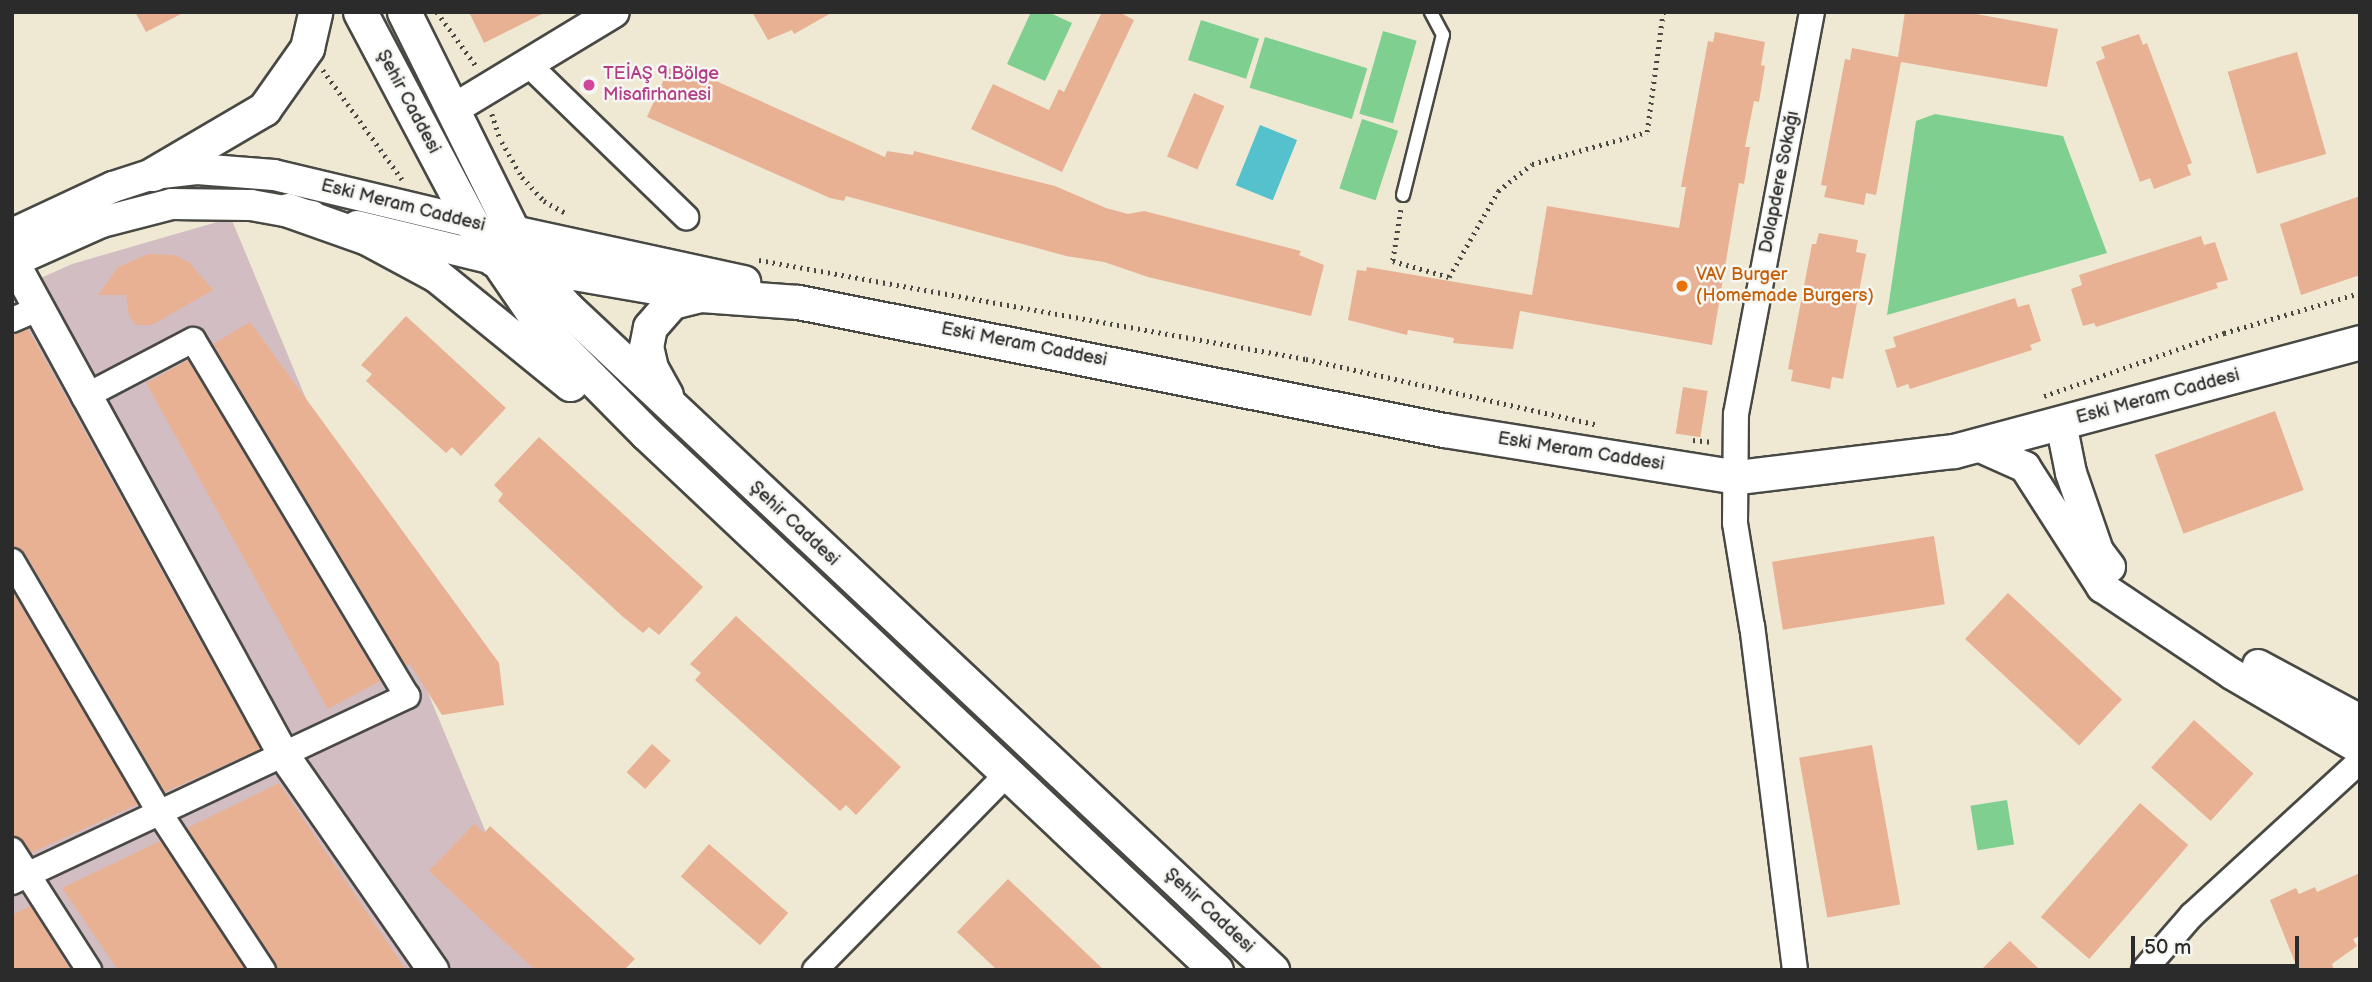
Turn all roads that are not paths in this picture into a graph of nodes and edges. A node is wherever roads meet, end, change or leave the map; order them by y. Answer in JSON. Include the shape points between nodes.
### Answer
{"nodes":[{"id":1,"x":315,"y":12,"type":"edge"},
{"id":2,"x":360,"y":12,"type":"edge"},
{"id":3,"x":404,"y":12,"type":"edge"},
{"id":4,"x":614,"y":12,"type":"edge"},
{"id":5,"x":1431,"y":12,"type":"edge"},
{"id":6,"x":1812,"y":12,"type":"edge"},
{"id":7,"x":529,"y":65,"type":"junction"},
{"id":8,"x":452,"y":110,"type":"junction"},
{"id":9,"x":153,"y":174,"type":"junction"},
{"id":10,"x":1403,"y":195,"type":"road end"},
{"id":11,"x":288,"y":210,"type":"junction"},
{"id":12,"x":686,"y":217,"type":"dead end"},
{"id":13,"x":471,"y":222,"type":"junction"},
{"id":14,"x":12,"y":234,"type":"edge"},
{"id":15,"x":503,"y":246,"type":"junction"},
{"id":16,"x":13,"y":261,"type":"edge"},
{"id":17,"x":530,"y":267,"type":"junction"},
{"id":18,"x":701,"y":295,"type":"junction"},
{"id":19,"x":798,"y":302,"type":"junction"},
{"id":20,"x":25,"y":314,"type":"edge"},
{"id":21,"x":2360,"y":342,"type":"edge"},
{"id":22,"x":84,"y":397,"type":"junction"},
{"id":23,"x":678,"y":415,"type":"junction"},
{"id":24,"x":2061,"y":423,"type":"junction"},
{"id":25,"x":646,"y":433,"type":"junction"},
{"id":26,"x":1976,"y":446,"type":"junction"},
{"id":27,"x":1739,"y":461,"type":"junction"},
{"id":28,"x":12,"y":561,"type":"edge"},
{"id":29,"x":2360,"y":720,"type":"edge"},
{"id":30,"x":2360,"y":749,"type":"edge"},
{"id":31,"x":283,"y":754,"type":"junction"},
{"id":32,"x":2360,"y":761,"type":"edge"},
{"id":33,"x":1006,"y":775,"type":"junction"},
{"id":34,"x":161,"y":815,"type":"junction"},
{"id":35,"x":12,"y":850,"type":"edge"},
{"id":36,"x":19,"y":878,"type":"edge"},
{"id":37,"x":89,"y":970,"type":"edge"},
{"id":38,"x":262,"y":970,"type":"edge"},
{"id":39,"x":433,"y":970,"type":"edge"},
{"id":40,"x":816,"y":970,"type":"edge"},
{"id":41,"x":1216,"y":970,"type":"edge"},
{"id":42,"x":1272,"y":970,"type":"edge"},
{"id":43,"x":1795,"y":970,"type":"edge"},
{"id":44,"x":2144,"y":970,"type":"edge"}],
"edges":[{"from":1,"to":9,"type":"main road","via":[[307,48],[264,109]]},
{"from":2,"to":13,"type":"main road","name":"Şehir Caddesi"},
{"from":3,"to":8,"type":"main road","name":"Şehir Caddesi"},
{"from":4,"to":7,"type":"street"},
{"from":5,"to":10,"type":"lane","via":[[1443,35]]},
{"from":6,"to":27,"type":"street","name":"Dolapdere Sokağı","via":[[1736,414]]},
{"from":7,"to":8,"type":"street"},
{"from":7,"to":12,"type":"street"},
{"from":8,"to":15,"type":"main road","name":"Şehir Caddesi"},
{"from":9,"to":13,"type":"street","name":"Eski Meram Caddesi","via":[[238,170]]},
{"from":9,"to":14,"type":"street","name":"Eski Meram Caddesi"},
{"from":11,"to":15,"type":"street","name":"Eski Meram Caddesi"},
{"from":11,"to":16,"type":"street","name":"Eski Meram Caddesi","via":[[211,202],[172,204],[102,222]]},
{"from":11,"to":25,"type":"main road","via":[[367,238],[436,275],[575,388]]},
{"from":13,"to":15,"type":"main road","name":"Eski Meram Caddesi"},
{"from":15,"to":17,"type":"main road","name":"Şehir Caddesi"},
{"from":15,"to":19,"type":"main road","name":"Eski Meram Caddesi","via":[[726,276]]},
{"from":15,"to":25,"type":"main road","name":"Şehir Caddesi","via":[[546,332]]},
{"from":16,"to":20,"type":"street"},
{"from":17,"to":18,"type":"main road","name":"Eski Meram Caddesi"},
{"from":17,"to":23,"type":"main road","name":"Şehir Caddesi"},
{"from":18,"to":19,"type":"main road","name":"Eski Meram Caddesi"},
{"from":18,"to":23,"type":"main road","via":[[672,302],[661,311],[650,327],[646,347],[651,368]]},
{"from":19,"to":27,"type":"main road","name":"Eski Meram Caddesi","via":[[1444,430]]},
{"from":20,"to":22,"type":"street"},
{"from":21,"to":24,"type":"main road","name":"Eski Meram Caddesi"},
{"from":22,"to":31,"type":"street"},
{"from":22,"to":31,"type":"street","via":[[193,340],[407,696]]},
{"from":23,"to":42,"type":"main road","name":"Şehir Caddesi"},
{"from":24,"to":26,"type":"main road","name":"Eski Meram Caddesi"},
{"from":24,"to":29,"type":"street","via":[[2071,473],[2098,551],[2121,583],[2169,615]]},
{"from":25,"to":33,"type":"main road","name":"Şehir Caddesi"},
{"from":26,"to":27,"type":"main road","name":"Eski Meram Caddesi"},
{"from":26,"to":30,"type":"street","via":[[2025,467],[2102,587],[2232,674]]},
{"from":27,"to":43,"type":"street","name":"Dolapdere Sokağı","via":[[1735,523]]},
{"from":28,"to":34,"type":"street"},
{"from":31,"to":34,"type":"street"},
{"from":31,"to":39,"type":"street"},
{"from":32,"to":44,"type":"street","via":[[2192,915]]},
{"from":33,"to":40,"type":"street"},
{"from":33,"to":41,"type":"main road","name":"Şehir Caddesi"},
{"from":34,"to":36,"type":"street"},
{"from":34,"to":38,"type":"street"},
{"from":35,"to":36,"type":"street"},
{"from":36,"to":37,"type":"street"}]}
